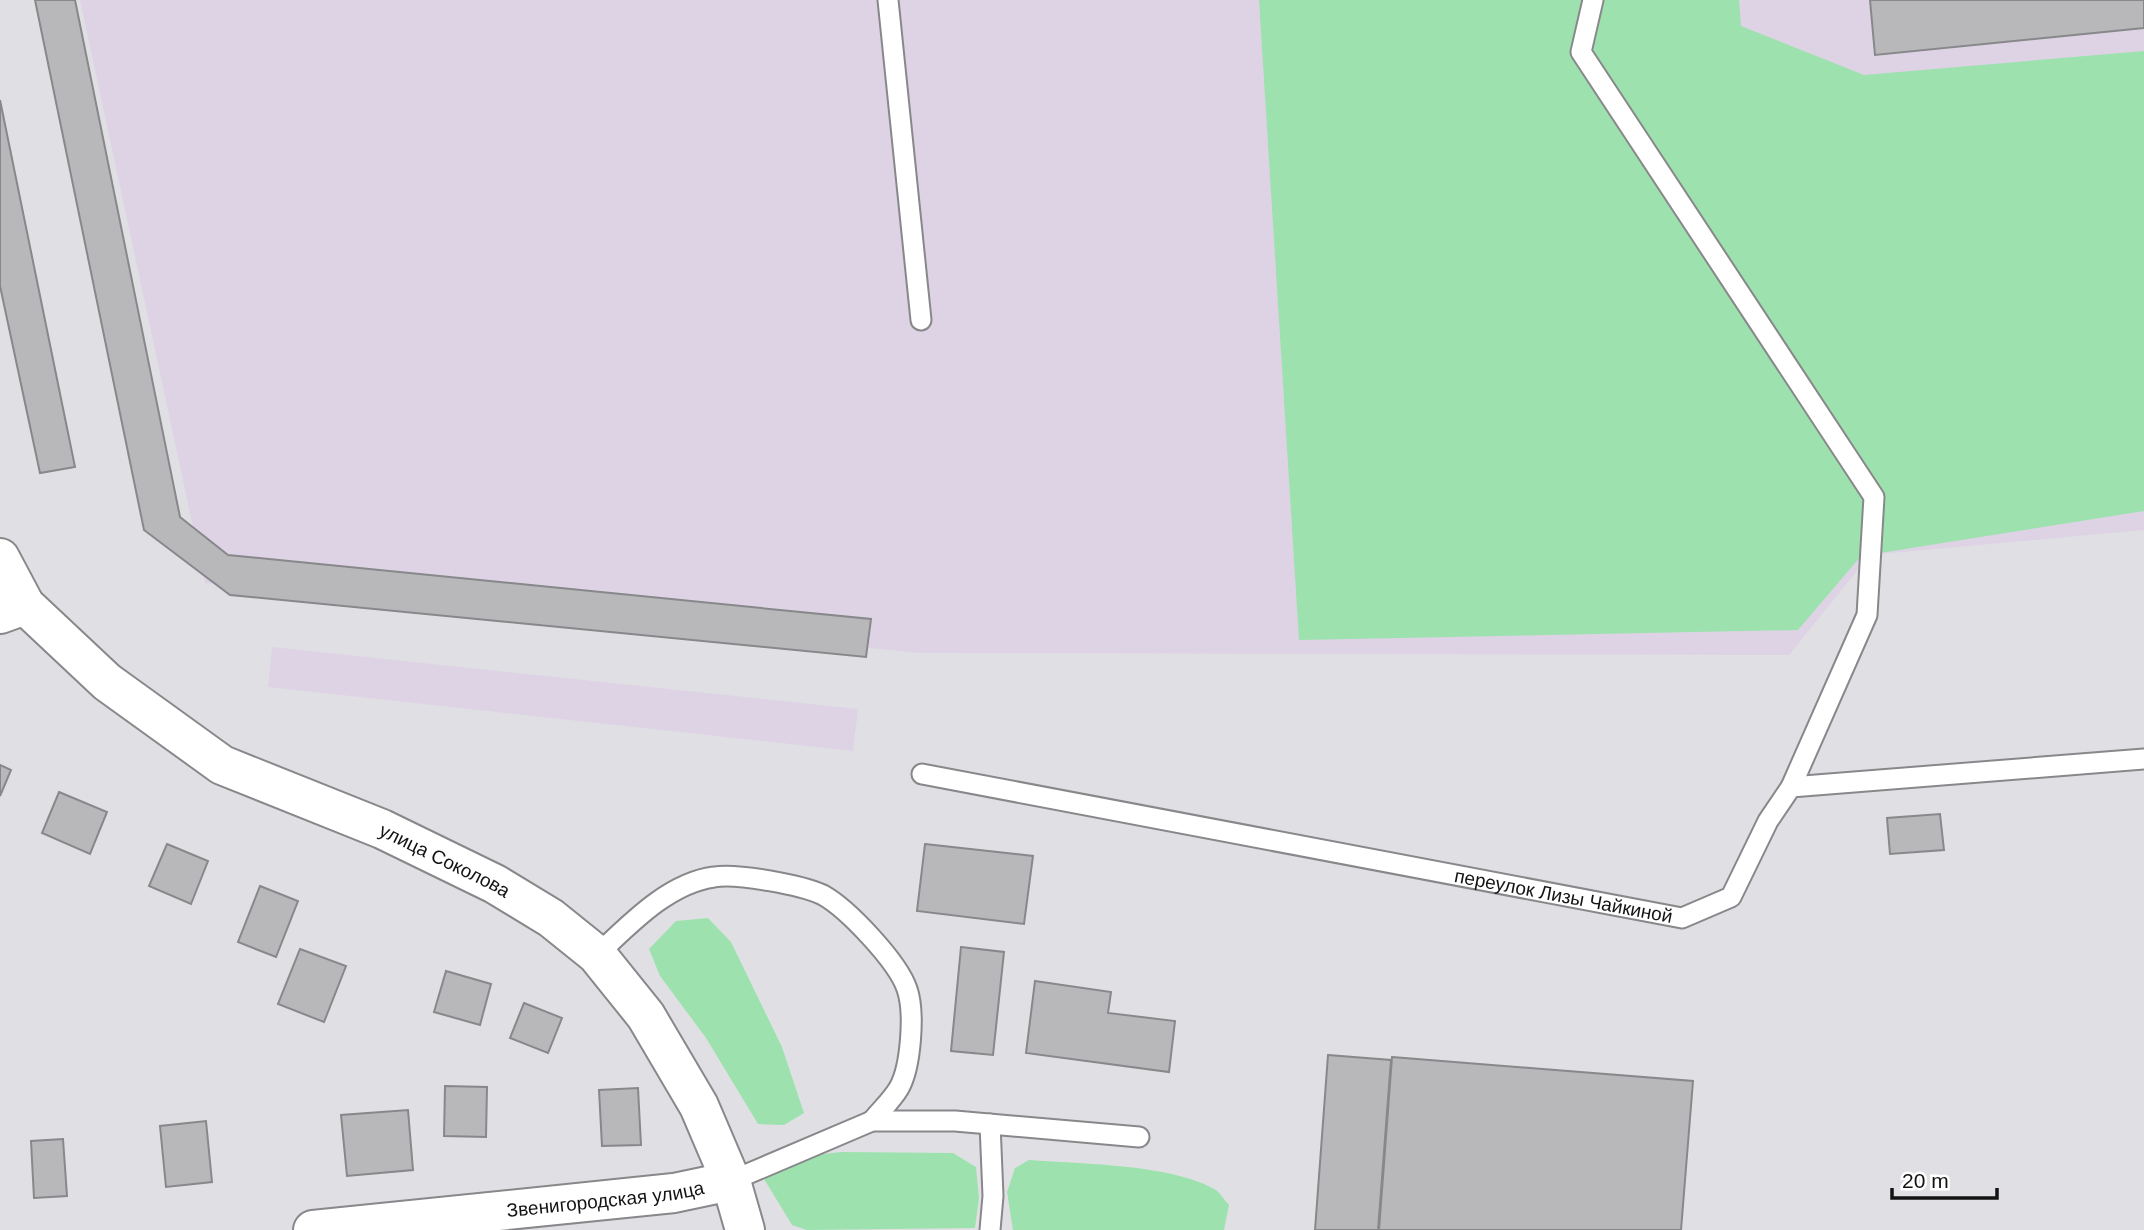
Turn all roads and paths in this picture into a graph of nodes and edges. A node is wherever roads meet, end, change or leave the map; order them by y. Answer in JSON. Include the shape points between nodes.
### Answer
{"nodes":[{"id":1,"x":888,"y":0,"type":"edge"},
{"id":2,"x":1593,"y":0,"type":"edge"},
{"id":3,"x":921,"y":320,"type":"dead end"},
{"id":4,"x":0,"y":558,"type":"edge"},
{"id":5,"x":12,"y":610,"type":"edge"},
{"id":6,"x":2144,"y":759,"type":"edge"},
{"id":7,"x":922,"y":774,"type":"dead end"},
{"id":8,"x":1791,"y":787,"type":"junction"},
{"id":9,"x":597,"y":955,"type":"junction"},
{"id":10,"x":872,"y":1121,"type":"junction"},
{"id":11,"x":990,"y":1125,"type":"junction"},
{"id":12,"x":1139,"y":1137,"type":"dead end"},
{"id":13,"x":731,"y":1181,"type":"junction"},
{"id":14,"x":313,"y":1230,"type":"edge"},
{"id":15,"x":745,"y":1230,"type":"edge"},
{"id":16,"x":990,"y":1230,"type":"edge"}],
"edges":[{"from":1,"to":3,"type":"lane"},
{"from":2,"to":8,"type":"lane","name":"переулок Лизы Чайкиной","via":[[1581,52],[1874,497],[1867,615]]},
{"from":4,"to":5,"type":"main road","name":"улица Соколова"},
{"from":5,"to":9,"type":"main road","name":"улица Соколова","via":[[222,765],[382,829],[495,884],[551,918]]},
{"from":6,"to":8,"type":"lane"},
{"from":7,"to":8,"type":"lane","name":"переулок Лизы Чайкиной","via":[[1682,918],[1731,897],[1768,821]]},
{"from":9,"to":10,"type":"lane","via":[[676,889],[714,877],[762,879],[823,895],[872,935],[907,989],[912,1035],[900,1087]]},
{"from":9,"to":13,"type":"main road","name":"улица Соколова","via":[[646,1016],[699,1106]]},
{"from":10,"to":11,"type":"lane"},
{"from":10,"to":13,"type":"lane"},
{"from":11,"to":12,"type":"lane"},
{"from":11,"to":16,"type":"lane"},
{"from":13,"to":14,"type":"main road","name":"Звенигородская улица","via":[[674,1193]]},
{"from":13,"to":15,"type":"main road","name":"улица Соколова"}]}
